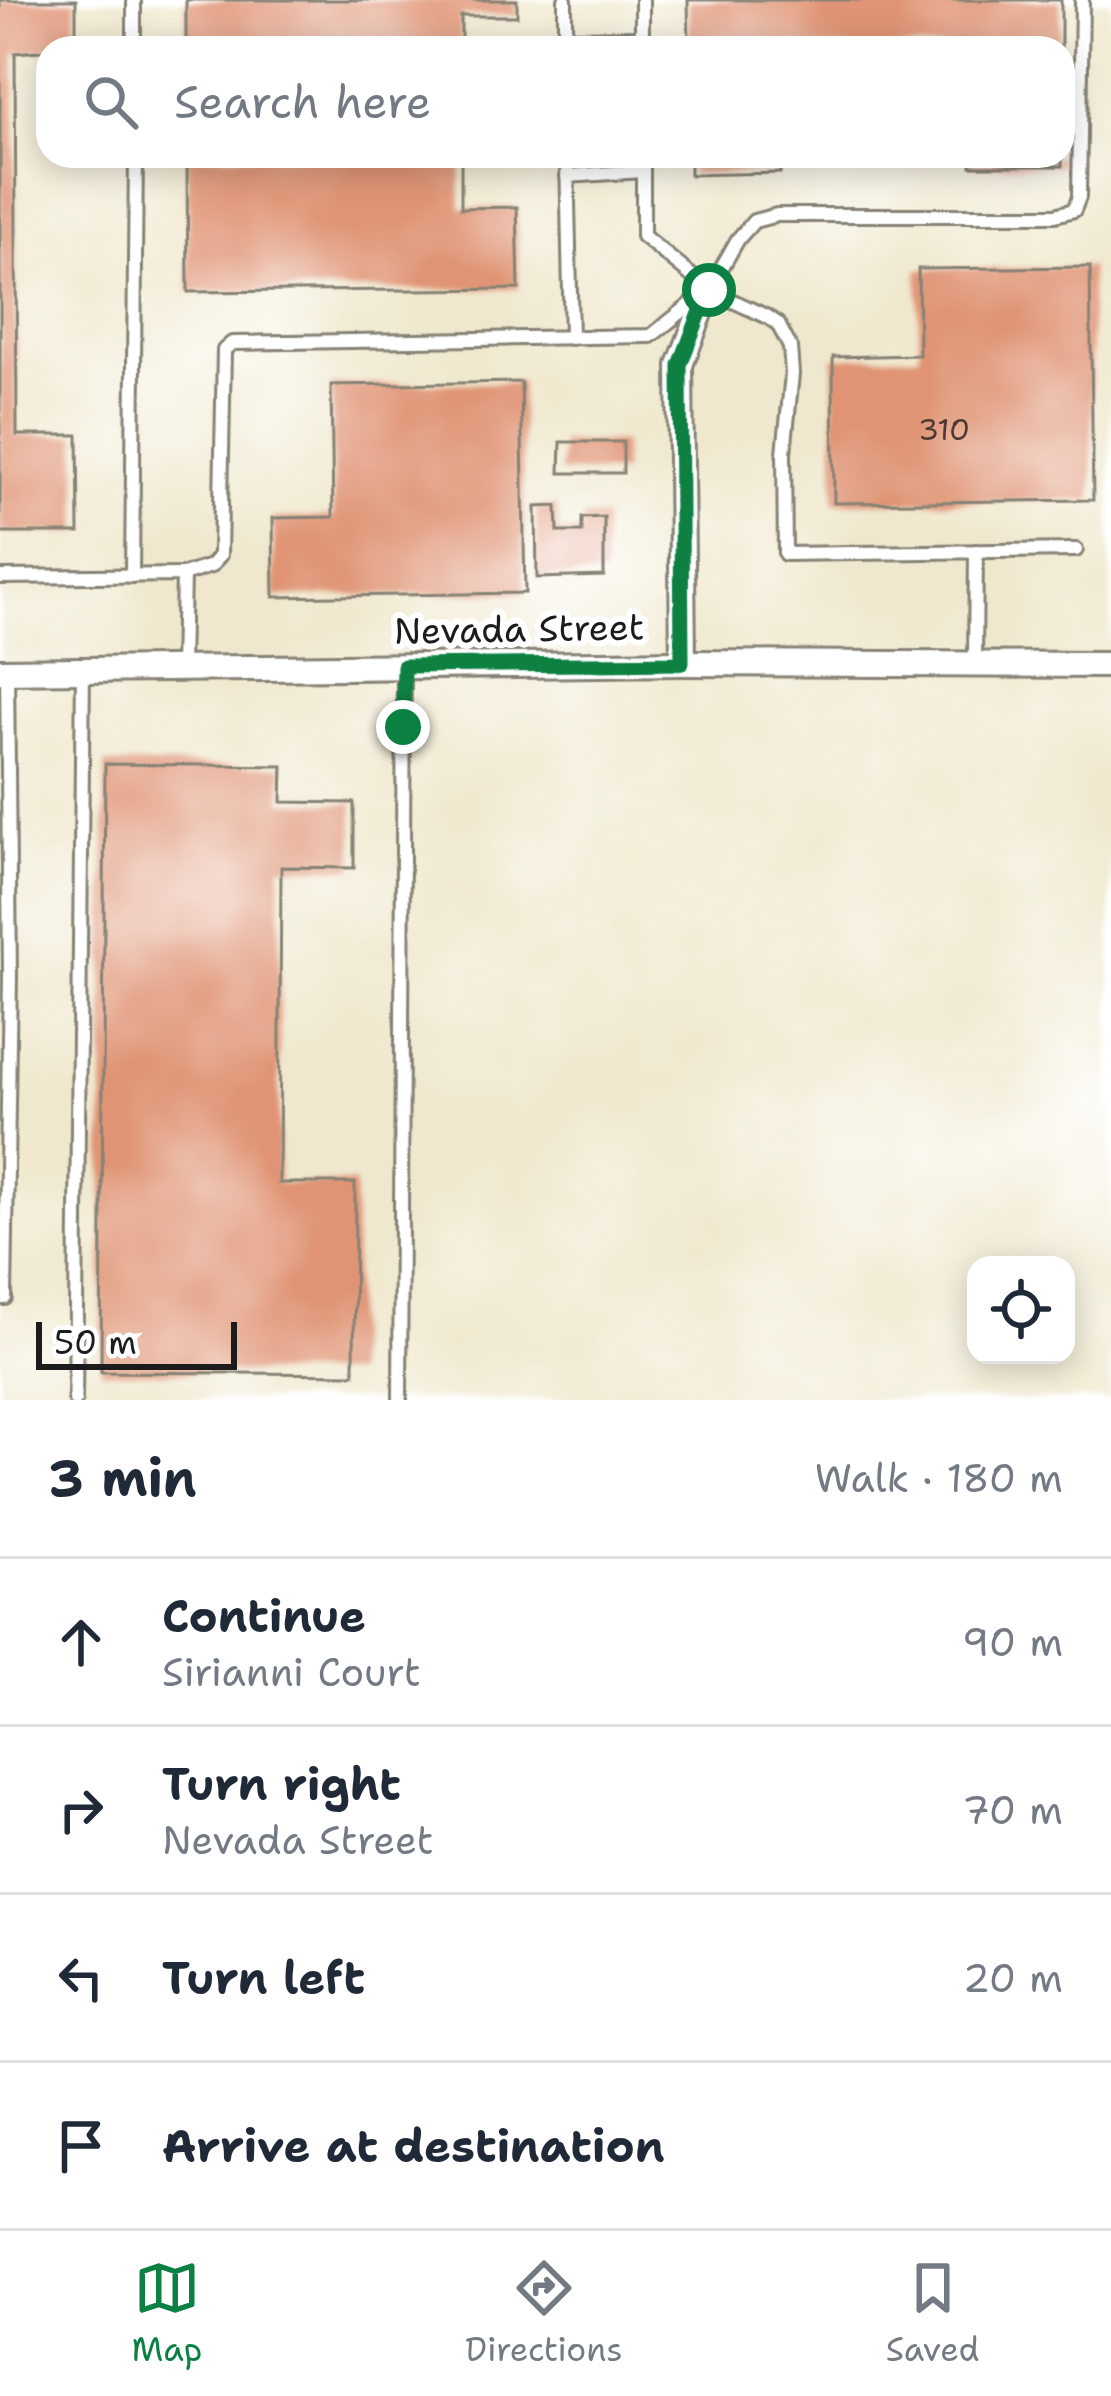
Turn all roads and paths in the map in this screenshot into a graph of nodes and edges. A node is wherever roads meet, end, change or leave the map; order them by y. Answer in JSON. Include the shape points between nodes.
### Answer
{"nodes":[{"id":1,"x":134,"y":0,"type":"edge"},
{"id":2,"x":565,"y":0,"type":"edge"},
{"id":3,"x":642,"y":0,"type":"edge"},
{"id":4,"x":1082,"y":0,"type":"edge"},
{"id":5,"x":134,"y":36,"type":"edge"},
{"id":6,"x":565,"y":36,"type":"edge"},
{"id":7,"x":642,"y":36,"type":"edge"},
{"id":8,"x":136,"y":168,"type":"edge"},
{"id":9,"x":567,"y":168,"type":"edge"},
{"id":10,"x":618,"y":168,"type":"edge"},
{"id":11,"x":643,"y":168,"type":"edge"},
{"id":12,"x":567,"y":176,"type":"junction"},
{"id":13,"x":709,"y":290,"type":"junction"},
{"id":14,"x":571,"y":338,"type":"junction"},
{"id":15,"x":1076,"y":550,"type":"dead end"},
{"id":16,"x":976,"y":551,"type":"junction"},
{"id":17,"x":183,"y":575,"type":"junction"},
{"id":18,"x":132,"y":576,"type":"junction"},
{"id":19,"x":0,"y":577,"type":"edge"},
{"id":20,"x":975,"y":662,"type":"junction"},
{"id":21,"x":682,"y":663,"type":"junction"},
{"id":22,"x":1111,"y":665,"type":"edge"},
{"id":23,"x":404,"y":666,"type":"junction"},
{"id":24,"x":181,"y":668,"type":"junction"},
{"id":25,"x":4,"y":670,"type":"edge"},
{"id":26,"x":83,"y":670,"type":"junction"},
{"id":27,"x":0,"y":1298,"type":"edge"},
{"id":28,"x":76,"y":1400,"type":"edge"},
{"id":29,"x":400,"y":1400,"type":"edge"}],
"edges":[{"from":1,"to":5,"type":"lane"},
{"from":2,"to":6,"type":"lane"},
{"from":3,"to":7,"type":"lane"},
{"from":4,"to":13,"type":"lane","via":[[1074,210],[777,215],[754,221]]},
{"from":8,"to":18,"type":"lane"},
{"from":9,"to":12,"type":"lane"},
{"from":10,"to":12,"type":"lane"},
{"from":11,"to":13,"type":"lane","via":[[643,236]]},
{"from":12,"to":14,"type":"lane"},
{"from":13,"to":14,"type":"lane","via":[[651,336]]},
{"from":13,"to":16,"type":"lane","via":[[778,324],[790,347],[785,554]]},
{"from":13,"to":21,"type":"street","via":[[680,365]]},
{"from":14,"to":17,"type":"lane","via":[[232,343],[224,350],[222,382],[220,555]]},
{"from":15,"to":16,"type":"lane"},
{"from":16,"to":20,"type":"lane"},
{"from":17,"to":18,"type":"lane"},
{"from":17,"to":24,"type":"lane"},
{"from":18,"to":19,"type":"lane"},
{"from":20,"to":21,"type":"street","name":"Nevada Street"},
{"from":20,"to":22,"type":"street","name":"Nevada Street"},
{"from":21,"to":23,"type":"street","name":"Nevada Street"},
{"from":23,"to":24,"type":"street","name":"Nevada Street"},
{"from":23,"to":29,"type":"lane"},
{"from":24,"to":26,"type":"street","name":"Nevada Street"},
{"from":25,"to":26,"type":"street","name":"Nevada Street"},
{"from":25,"to":27,"type":"lane","via":[[10,976]]},
{"from":26,"to":28,"type":"lane"}]}
